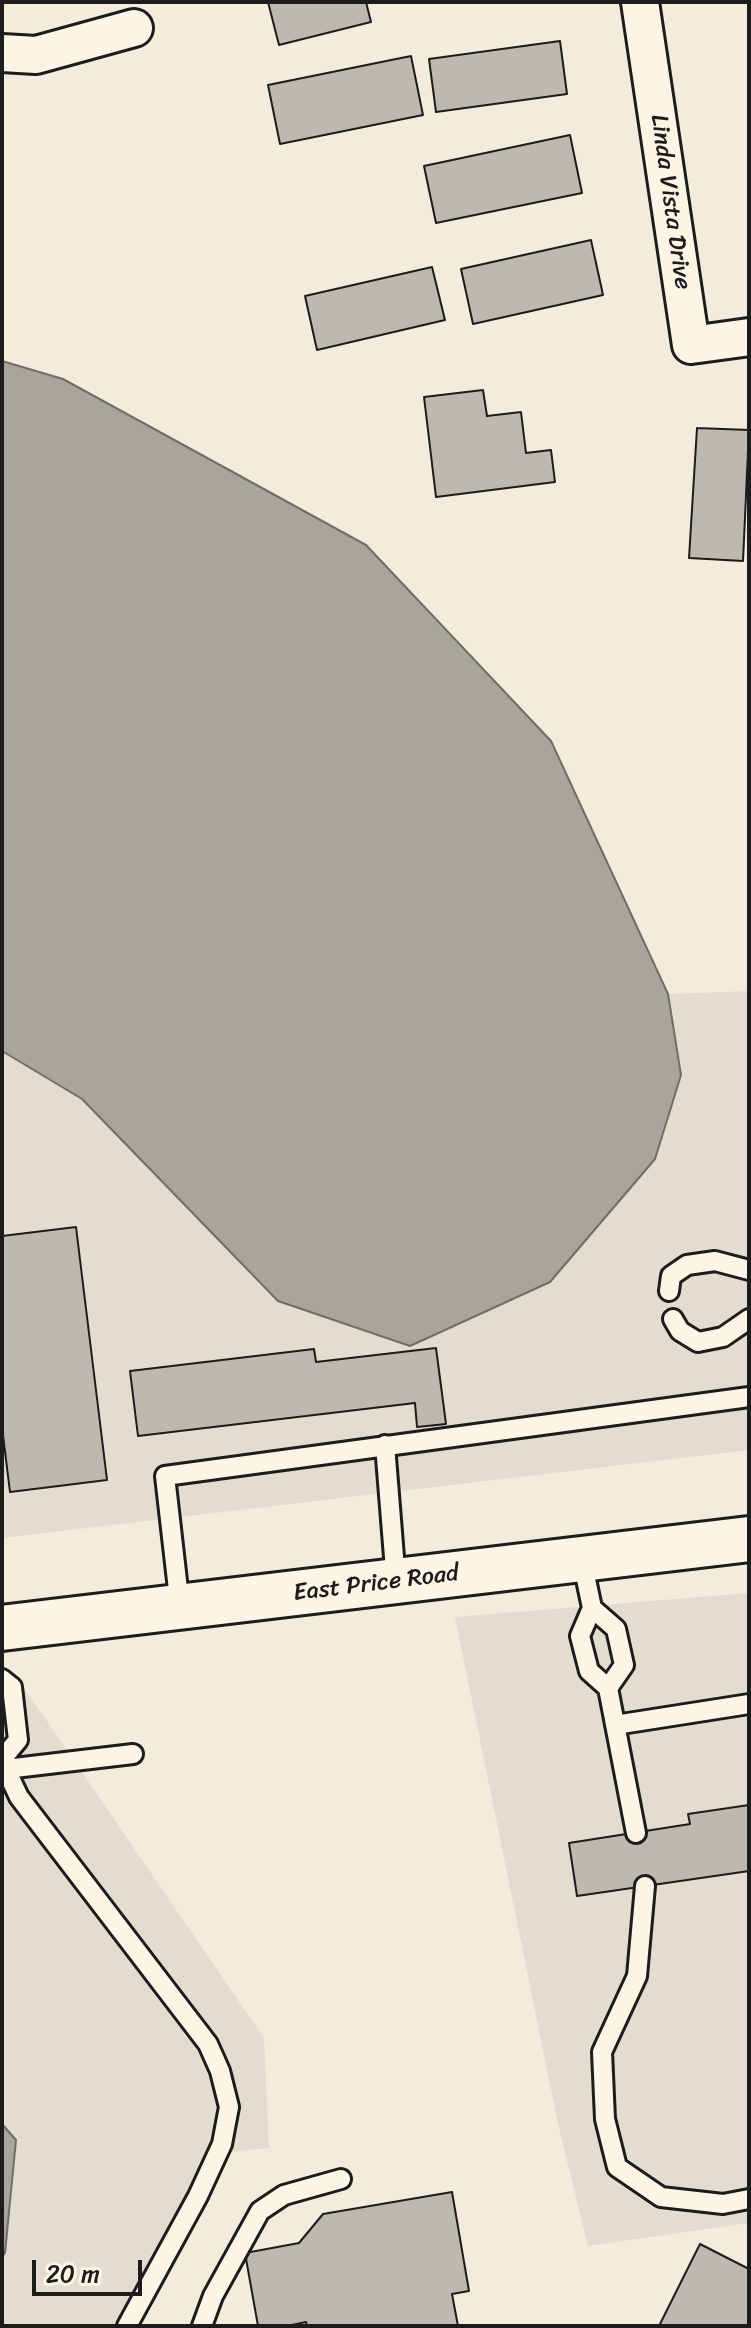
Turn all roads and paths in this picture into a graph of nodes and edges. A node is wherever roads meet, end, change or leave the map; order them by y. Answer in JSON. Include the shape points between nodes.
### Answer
{"nodes":[{"id":1,"x":640,"y":2,"type":"edge"},
{"id":2,"x":134,"y":28,"type":"dead end"},
{"id":3,"x":2,"y":53,"type":"edge"},
{"id":4,"x":749,"y":337,"type":"edge"},
{"id":5,"x":749,"y":1270,"type":"edge"},
{"id":6,"x":669,"y":1291,"type":"dead end"},
{"id":7,"x":673,"y":1319,"type":"dead end"},
{"id":8,"x":749,"y":1319,"type":"edge"},
{"id":9,"x":749,"y":1397,"type":"edge"},
{"id":10,"x":385,"y":1445,"type":"junction"},
{"id":11,"x":749,"y":1539,"type":"edge"},
{"id":12,"x":582,"y":1560,"type":"junction"},
{"id":13,"x":396,"y":1582,"type":"junction"},
{"id":14,"x":180,"y":1607,"type":"junction"},
{"id":15,"x":592,"y":1608,"type":"junction"},
{"id":16,"x":2,"y":1628,"type":"edge"},
{"id":17,"x":2,"y":1679,"type":"edge"},
{"id":18,"x":608,"y":1688,"type":"junction"},
{"id":19,"x":749,"y":1704,"type":"edge"},
{"id":20,"x":615,"y":1725,"type":"junction"},
{"id":21,"x":133,"y":1754,"type":"dead end"},
{"id":22,"x":3,"y":1763,"type":"edge"},
{"id":23,"x":636,"y":1833,"type":"dead end"},
{"id":24,"x":645,"y":1886,"type":"dead end"},
{"id":25,"x":341,"y":2179,"type":"dead end"},
{"id":26,"x":749,"y":2199,"type":"edge"},
{"id":27,"x":127,"y":2326,"type":"edge"},
{"id":28,"x":202,"y":2326,"type":"edge"}],
"edges":[{"from":1,"to":4,"type":"street","name":"Linda Vista Drive","via":[[691,345]]},
{"from":2,"to":3,"type":"street","via":[[36,55]]},
{"from":5,"to":6,"type":"lane","via":[[715,1261],[687,1265],[671,1276]]},
{"from":7,"to":8,"type":"lane","via":[[680,1331],[698,1342],[723,1337]]},
{"from":9,"to":10,"type":"lane"},
{"from":10,"to":13,"type":"lane"},
{"from":10,"to":14,"type":"lane","via":[[165,1476]]},
{"from":11,"to":12,"type":"main road","name":"East Price Road"},
{"from":12,"to":13,"type":"main road","name":"East Price Road"},
{"from":12,"to":15,"type":"lane"},
{"from":13,"to":14,"type":"main road","name":"East Price Road"},
{"from":14,"to":16,"type":"main road","name":"East Price Road"},
{"from":15,"to":18,"type":"lane","via":[[580,1636],[589,1671]]},
{"from":15,"to":18,"type":"lane","via":[[616,1629],[624,1665]]},
{"from":17,"to":22,"type":"lane","via":[[12,1687],[18,1740]]},
{"from":18,"to":20,"type":"lane"},
{"from":19,"to":20,"type":"lane"},
{"from":20,"to":23,"type":"lane"},
{"from":21,"to":22,"type":"lane"},
{"from":22,"to":27,"type":"lane","via":[[19,1797],[208,2044],[229,2107],[210,2170]]},
{"from":24,"to":26,"type":"lane","via":[[637,1976],[602,2052],[605,2119],[617,2167],[661,2197],[723,2204]]},
{"from":25,"to":28,"type":"lane","via":[[284,2195],[260,2211]]}]}
